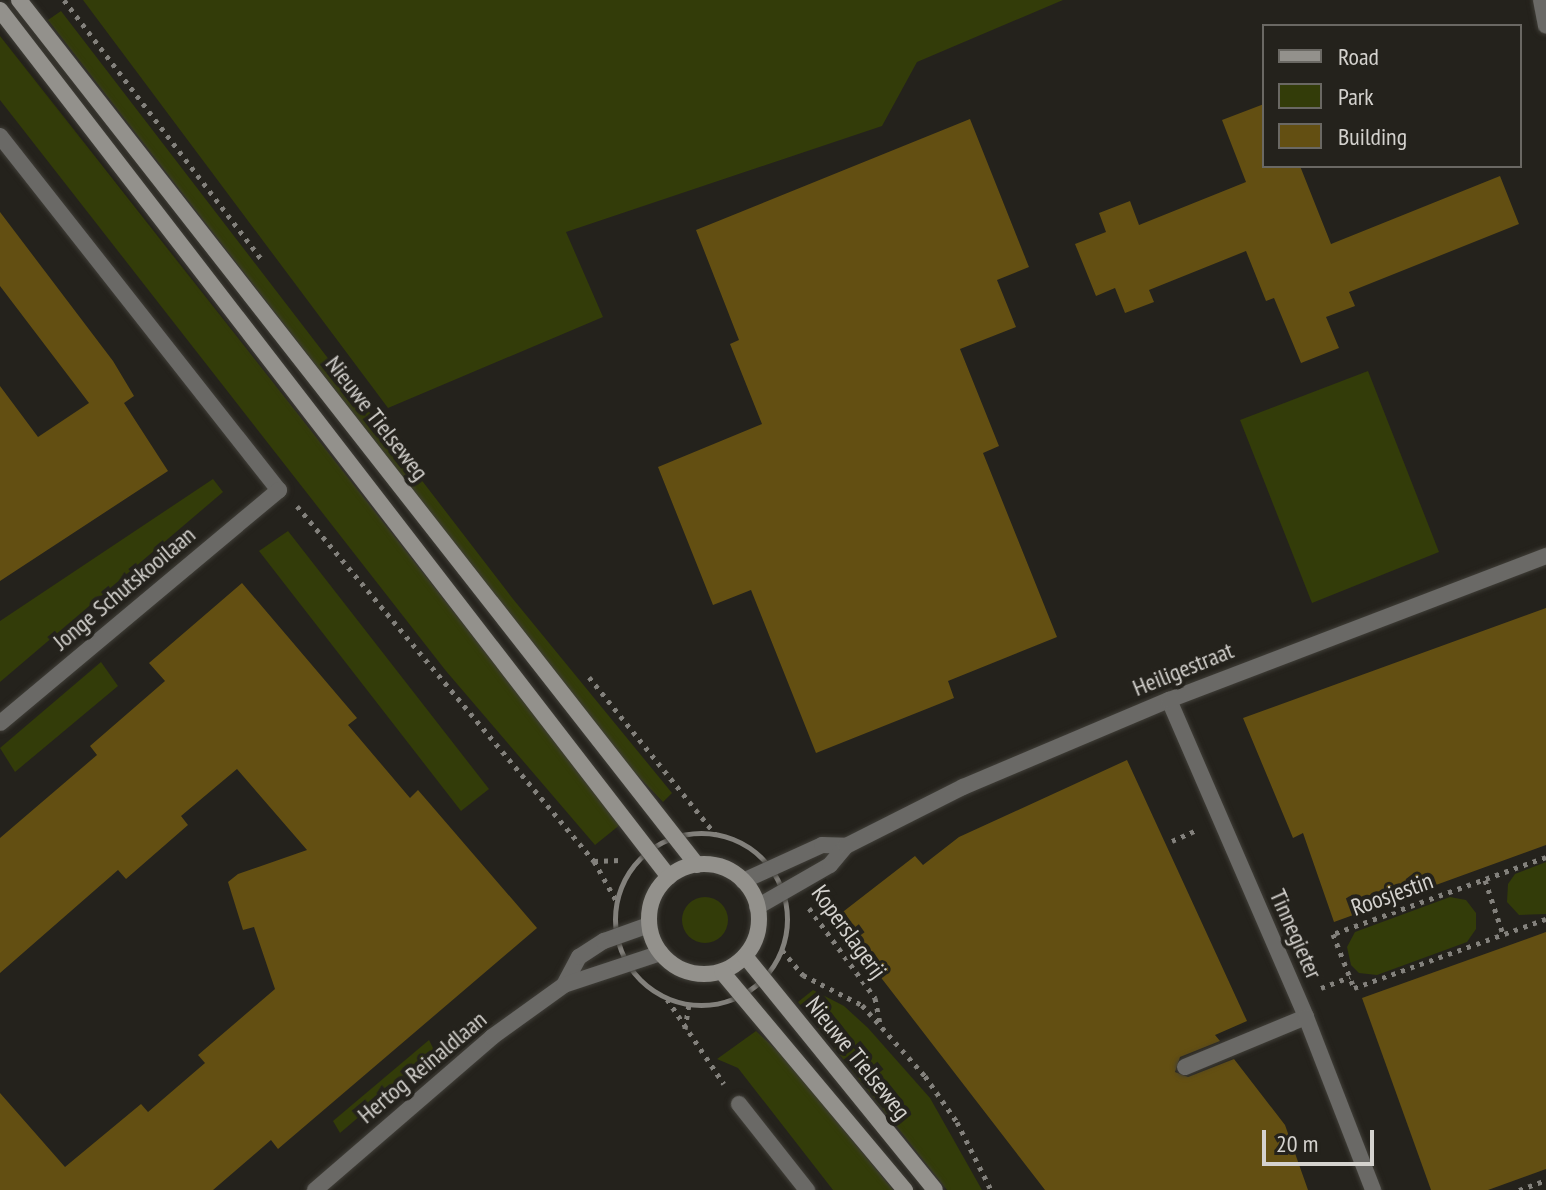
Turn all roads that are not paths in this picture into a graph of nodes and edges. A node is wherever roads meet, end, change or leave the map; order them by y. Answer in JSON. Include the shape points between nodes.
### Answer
{"nodes":[{"id":1,"x":19,"y":0,"type":"edge"},
{"id":2,"x":1541,"y":0,"type":"edge"},
{"id":3,"x":0,"y":10,"type":"edge"},
{"id":4,"x":1546,"y":26,"type":"edge"},
{"id":5,"x":0,"y":136,"type":"edge"},
{"id":6,"x":1546,"y":556,"type":"edge"},
{"id":7,"x":1169,"y":700,"type":"junction"},
{"id":8,"x":0,"y":723,"type":"edge"},
{"id":9,"x":846,"y":846,"type":"junction"},
{"id":10,"x":697,"y":865,"type":"junction"},
{"id":11,"x":669,"y":877,"type":"junction"},
{"id":12,"x":743,"y":881,"type":"junction"},
{"id":13,"x":757,"y":907,"type":"junction"},
{"id":14,"x":649,"y":925,"type":"junction"},
{"id":15,"x":661,"y":953,"type":"junction"},
{"id":16,"x":745,"y":956,"type":"junction"},
{"id":17,"x":722,"y":972,"type":"junction"},
{"id":18,"x":564,"y":985,"type":"junction"},
{"id":19,"x":1306,"y":1017,"type":"junction"},
{"id":20,"x":1185,"y":1067,"type":"dead end"},
{"id":21,"x":739,"y":1104,"type":"road end"},
{"id":22,"x":315,"y":1190,"type":"edge"},
{"id":23,"x":807,"y":1190,"type":"edge"},
{"id":24,"x":905,"y":1190,"type":"edge"},
{"id":25,"x":935,"y":1190,"type":"edge"},
{"id":26,"x":1373,"y":1190,"type":"edge"}],
"edges":[{"from":1,"to":10,"type":"main road","name":"Nieuwe Tielseweg"},
{"from":2,"to":4,"type":"street"},
{"from":3,"to":11,"type":"main road","name":"Nieuwe Tielseweg"},
{"from":5,"to":8,"type":"street","name":"Jonge Schutskooilaan","via":[[279,490]]},
{"from":6,"to":7,"type":"street","name":"Heiligestraat"},
{"from":7,"to":9,"type":"street","name":"Heiligestraat","via":[[963,787]]},
{"from":7,"to":19,"type":"street","name":"Tinnegieter"},
{"from":9,"to":12,"type":"street","name":"Heiligestraat","via":[[822,845]]},
{"from":9,"to":13,"type":"street","name":"Heiligestraat","via":[[830,865]]},
{"from":10,"to":11,"type":"main road"},
{"from":10,"to":12,"type":"main road","via":[[719,867]]},
{"from":11,"to":14,"type":"main road","via":[[655,895]]},
{"from":12,"to":13,"type":"main road"},
{"from":13,"to":16,"type":"main road","via":[[758,932]]},
{"from":14,"to":15,"type":"main road"},
{"from":14,"to":18,"type":"street","name":"Hertog Reinaldlaan","via":[[604,941],[579,957]]},
{"from":15,"to":17,"type":"main road","via":[[695,974]]},
{"from":15,"to":18,"type":"street","name":"Hertog Reinaldlaan"},
{"from":16,"to":17,"type":"main road"},
{"from":16,"to":25,"type":"main road","name":"Nieuwe Tielseweg"},
{"from":17,"to":24,"type":"main road","name":"Nieuwe Tielseweg"},
{"from":18,"to":22,"type":"street","name":"Hertog Reinaldlaan","via":[[492,1037]]},
{"from":19,"to":20,"type":"street"},
{"from":19,"to":26,"type":"street","name":"Tinnegieter"},
{"from":21,"to":23,"type":"street"}]}
